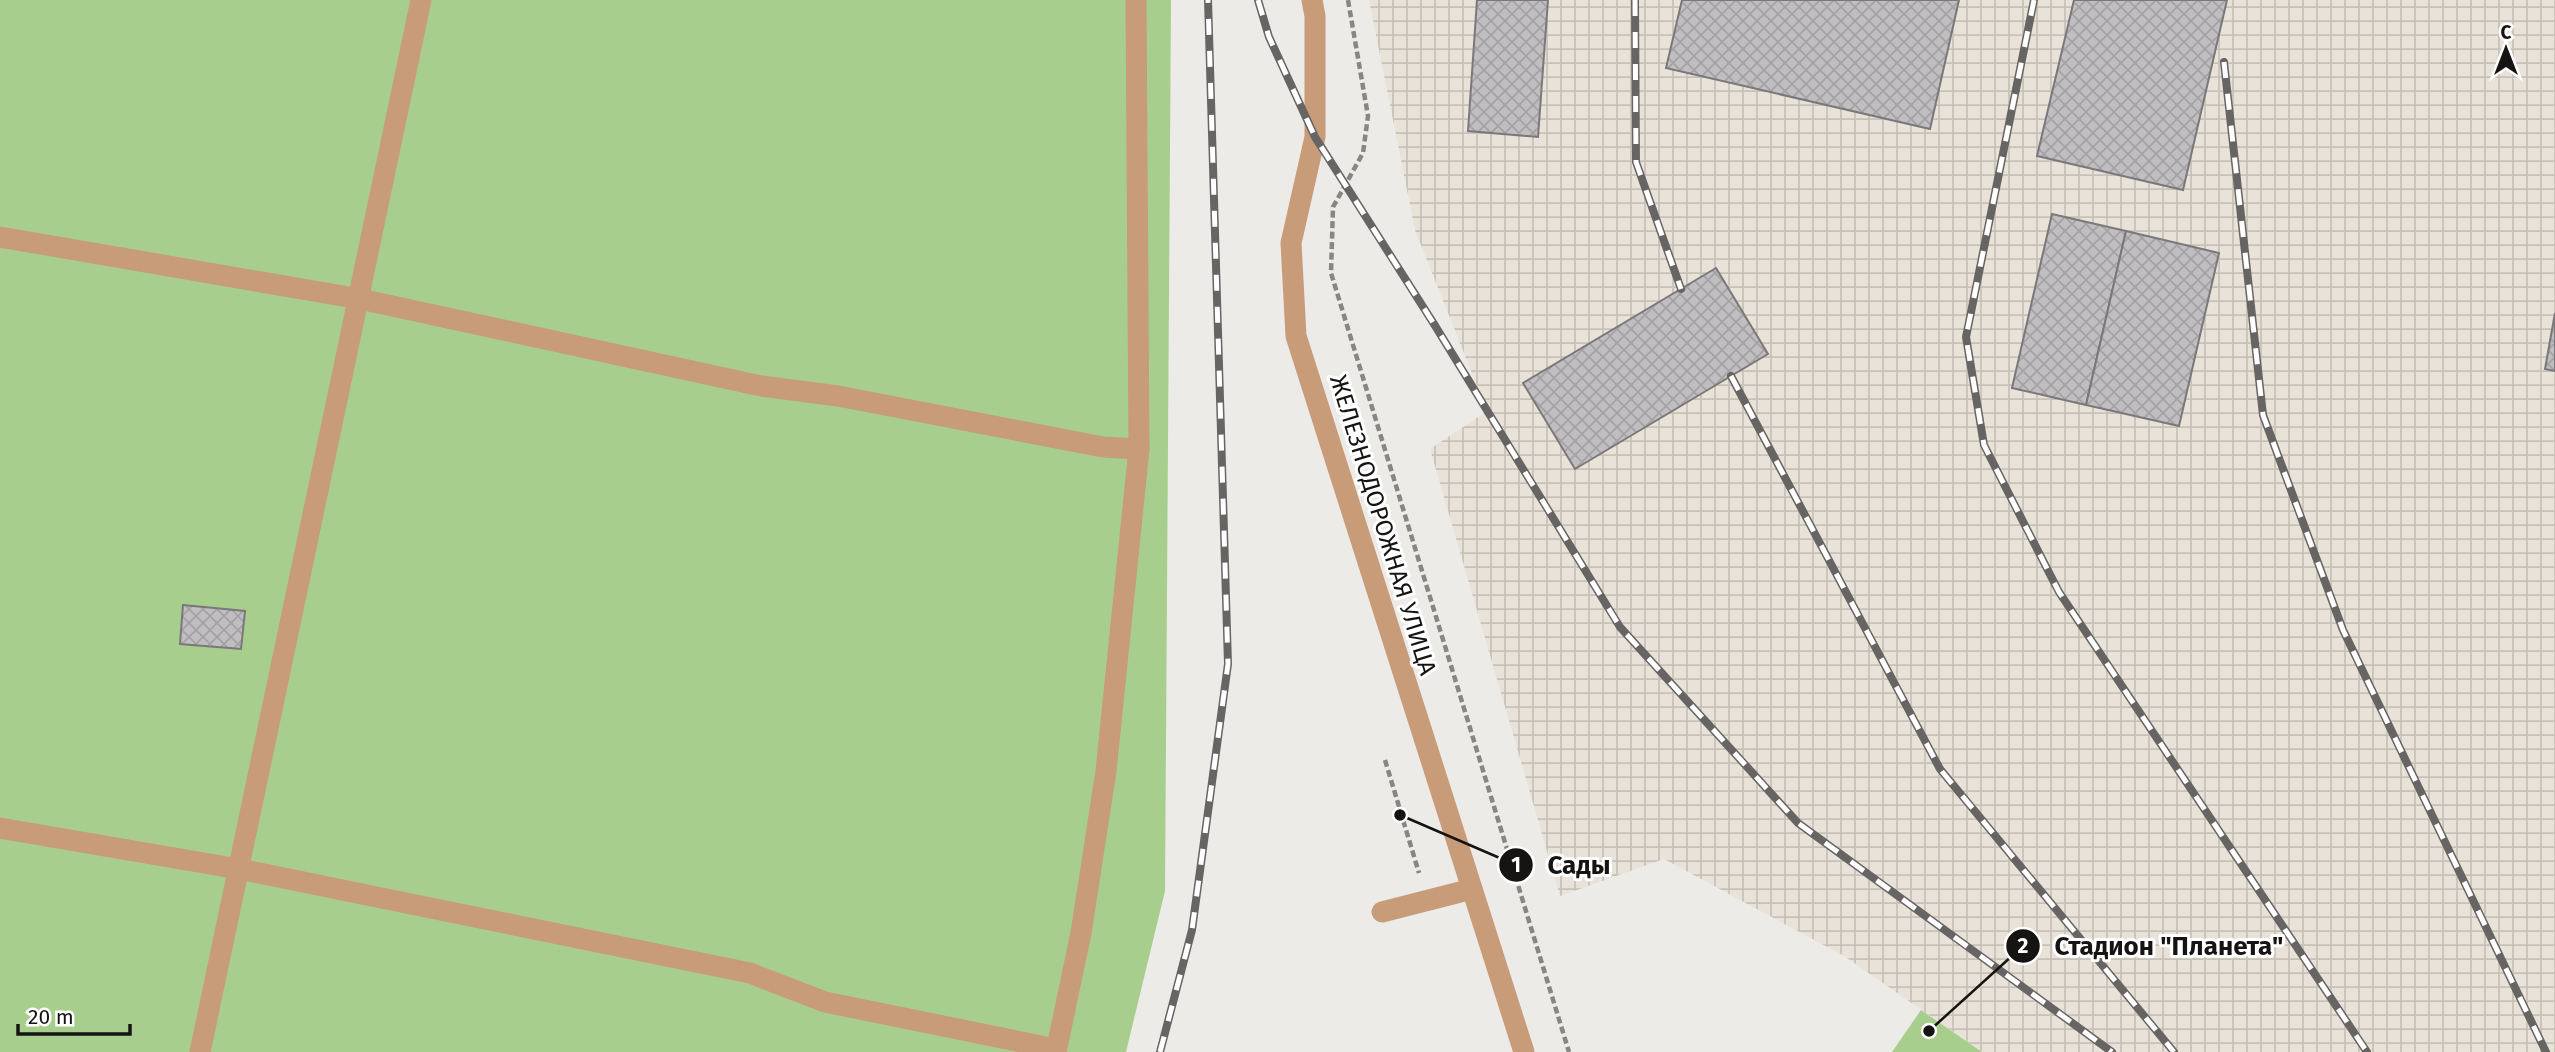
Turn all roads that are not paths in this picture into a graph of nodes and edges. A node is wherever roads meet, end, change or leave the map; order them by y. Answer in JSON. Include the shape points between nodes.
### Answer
{"nodes":[{"id":1,"x":421,"y":0,"type":"edge"},
{"id":2,"x":1136,"y":0,"type":"edge"},
{"id":3,"x":1312,"y":0,"type":"edge"},
{"id":4,"x":0,"y":237,"type":"edge"},
{"id":5,"x":360,"y":299,"type":"junction"},
{"id":6,"x":1139,"y":449,"type":"junction"},
{"id":7,"x":0,"y":828,"type":"edge"},
{"id":8,"x":239,"y":869,"type":"junction"},
{"id":9,"x":1472,"y":889,"type":"junction"},
{"id":10,"x":1382,"y":912,"type":"dead end"},
{"id":11,"x":1056,"y":1051,"type":"edge"},
{"id":12,"x":200,"y":1052,"type":"edge"},
{"id":13,"x":1524,"y":1052,"type":"edge"}],
"edges":[{"from":1,"to":5,"type":"street"},
{"from":2,"to":6,"type":"street"},
{"from":3,"to":9,"type":"street","name":"ЖЕЛЕЗНОДОРОЖНАЯ УЛИЦА","via":[[1315,137],[1292,243],[1296,335]]},
{"from":4,"to":5,"type":"street"},
{"from":5,"to":6,"type":"street","via":[[761,386],[838,396],[1102,447]]},
{"from":5,"to":8,"type":"street"},
{"from":6,"to":11,"type":"street","via":[[1106,771],[1082,933]]},
{"from":7,"to":8,"type":"street"},
{"from":8,"to":11,"type":"street","via":[[750,973],[825,1002]]},
{"from":8,"to":12,"type":"street"},
{"from":9,"to":10,"type":"street"},
{"from":9,"to":13,"type":"street","name":"ЖЕЛЕЗНОДОРОЖНАЯ УЛИЦА"}]}
